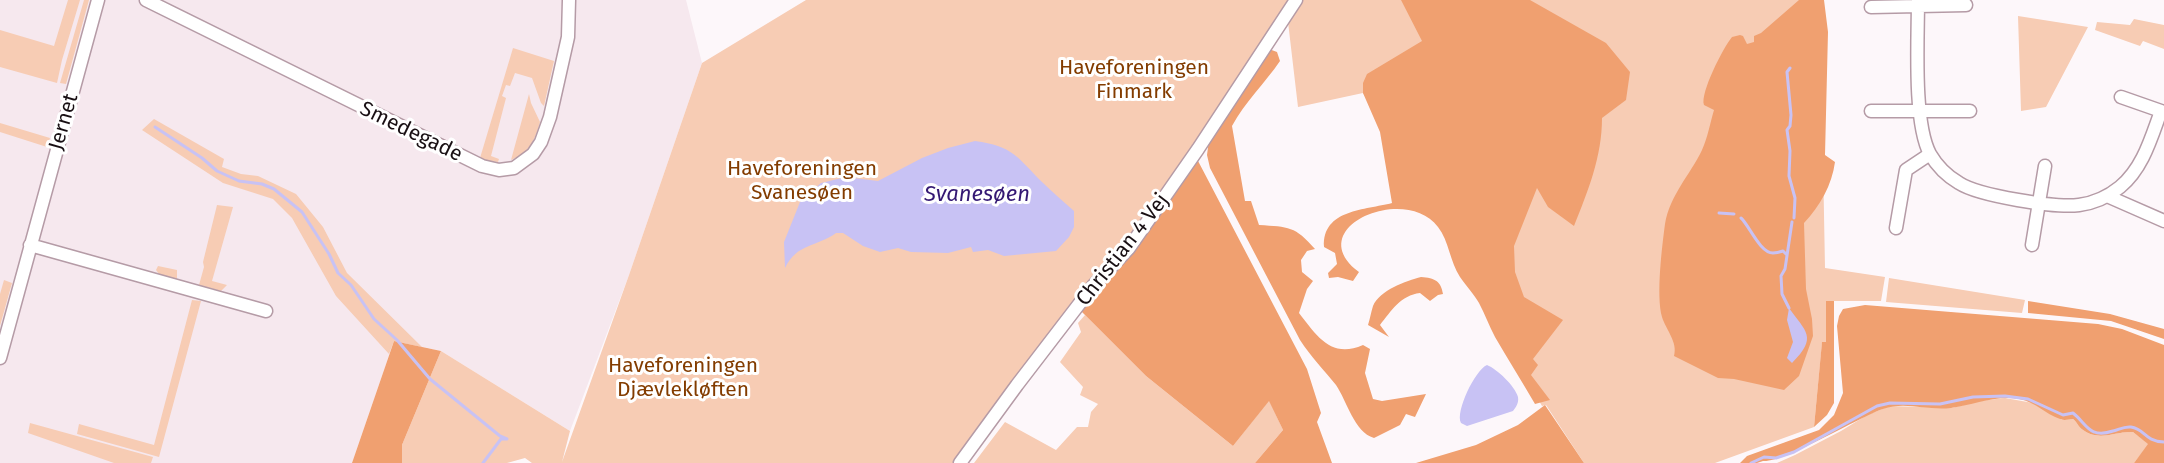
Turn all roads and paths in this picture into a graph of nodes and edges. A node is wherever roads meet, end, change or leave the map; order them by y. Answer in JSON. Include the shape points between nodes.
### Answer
{"nodes":[{"id":1,"x":98,"y":0,"type":"edge"},
{"id":2,"x":146,"y":0,"type":"edge"},
{"id":3,"x":569,"y":0,"type":"edge"},
{"id":4,"x":1296,"y":0,"type":"edge"},
{"id":5,"x":1918,"y":3,"type":"edge"},
{"id":6,"x":1966,"y":5,"type":"dead end"},
{"id":7,"x":1871,"y":7,"type":"dead end"},
{"id":8,"x":2121,"y":97,"type":"dead end"},
{"id":9,"x":1920,"y":110,"type":"junction"},
{"id":10,"x":1871,"y":111,"type":"dead end"},
{"id":11,"x":1970,"y":111,"type":"dead end"},
{"id":12,"x":2163,"y":112,"type":"edge"},
{"id":13,"x":1930,"y":154,"type":"junction"},
{"id":14,"x":2045,"y":166,"type":"dead end"},
{"id":15,"x":2107,"y":196,"type":"junction"},
{"id":16,"x":2039,"y":202,"type":"junction"},
{"id":17,"x":2164,"y":221,"type":"edge"},
{"id":18,"x":1896,"y":228,"type":"dead end"},
{"id":19,"x":30,"y":245,"type":"junction"},
{"id":20,"x":2032,"y":245,"type":"dead end"},
{"id":21,"x":266,"y":311,"type":"dead end"},
{"id":22,"x":1,"y":352,"type":"edge"},
{"id":23,"x":960,"y":463,"type":"edge"}],
"edges":[{"from":1,"to":19,"type":"street","name":"Jernet"},
{"from":2,"to":3,"type":"street","name":"Smedegade","via":[[482,166],[499,170],[514,168],[541,142],[568,37]]},
{"from":4,"to":23,"type":"street","name":"Christian 4 Vej","via":[[1129,248],[1093,286]]},
{"from":5,"to":6,"type":"street"},
{"from":5,"to":7,"type":"street"},
{"from":5,"to":9,"type":"street"},
{"from":8,"to":12,"type":"street"},
{"from":9,"to":10,"type":"street"},
{"from":9,"to":11,"type":"street"},
{"from":9,"to":13,"type":"street"},
{"from":12,"to":15,"type":"street","via":[[2138,167]]},
{"from":13,"to":16,"type":"street","via":[[1948,176],[1972,190]]},
{"from":13,"to":18,"type":"street","via":[[1906,170]]},
{"from":14,"to":16,"type":"street"},
{"from":15,"to":16,"type":"street","via":[[2074,206]]},
{"from":15,"to":17,"type":"street"},
{"from":16,"to":20,"type":"street"},
{"from":19,"to":21,"type":"street"},
{"from":19,"to":22,"type":"street","name":"Jernet"}]}
